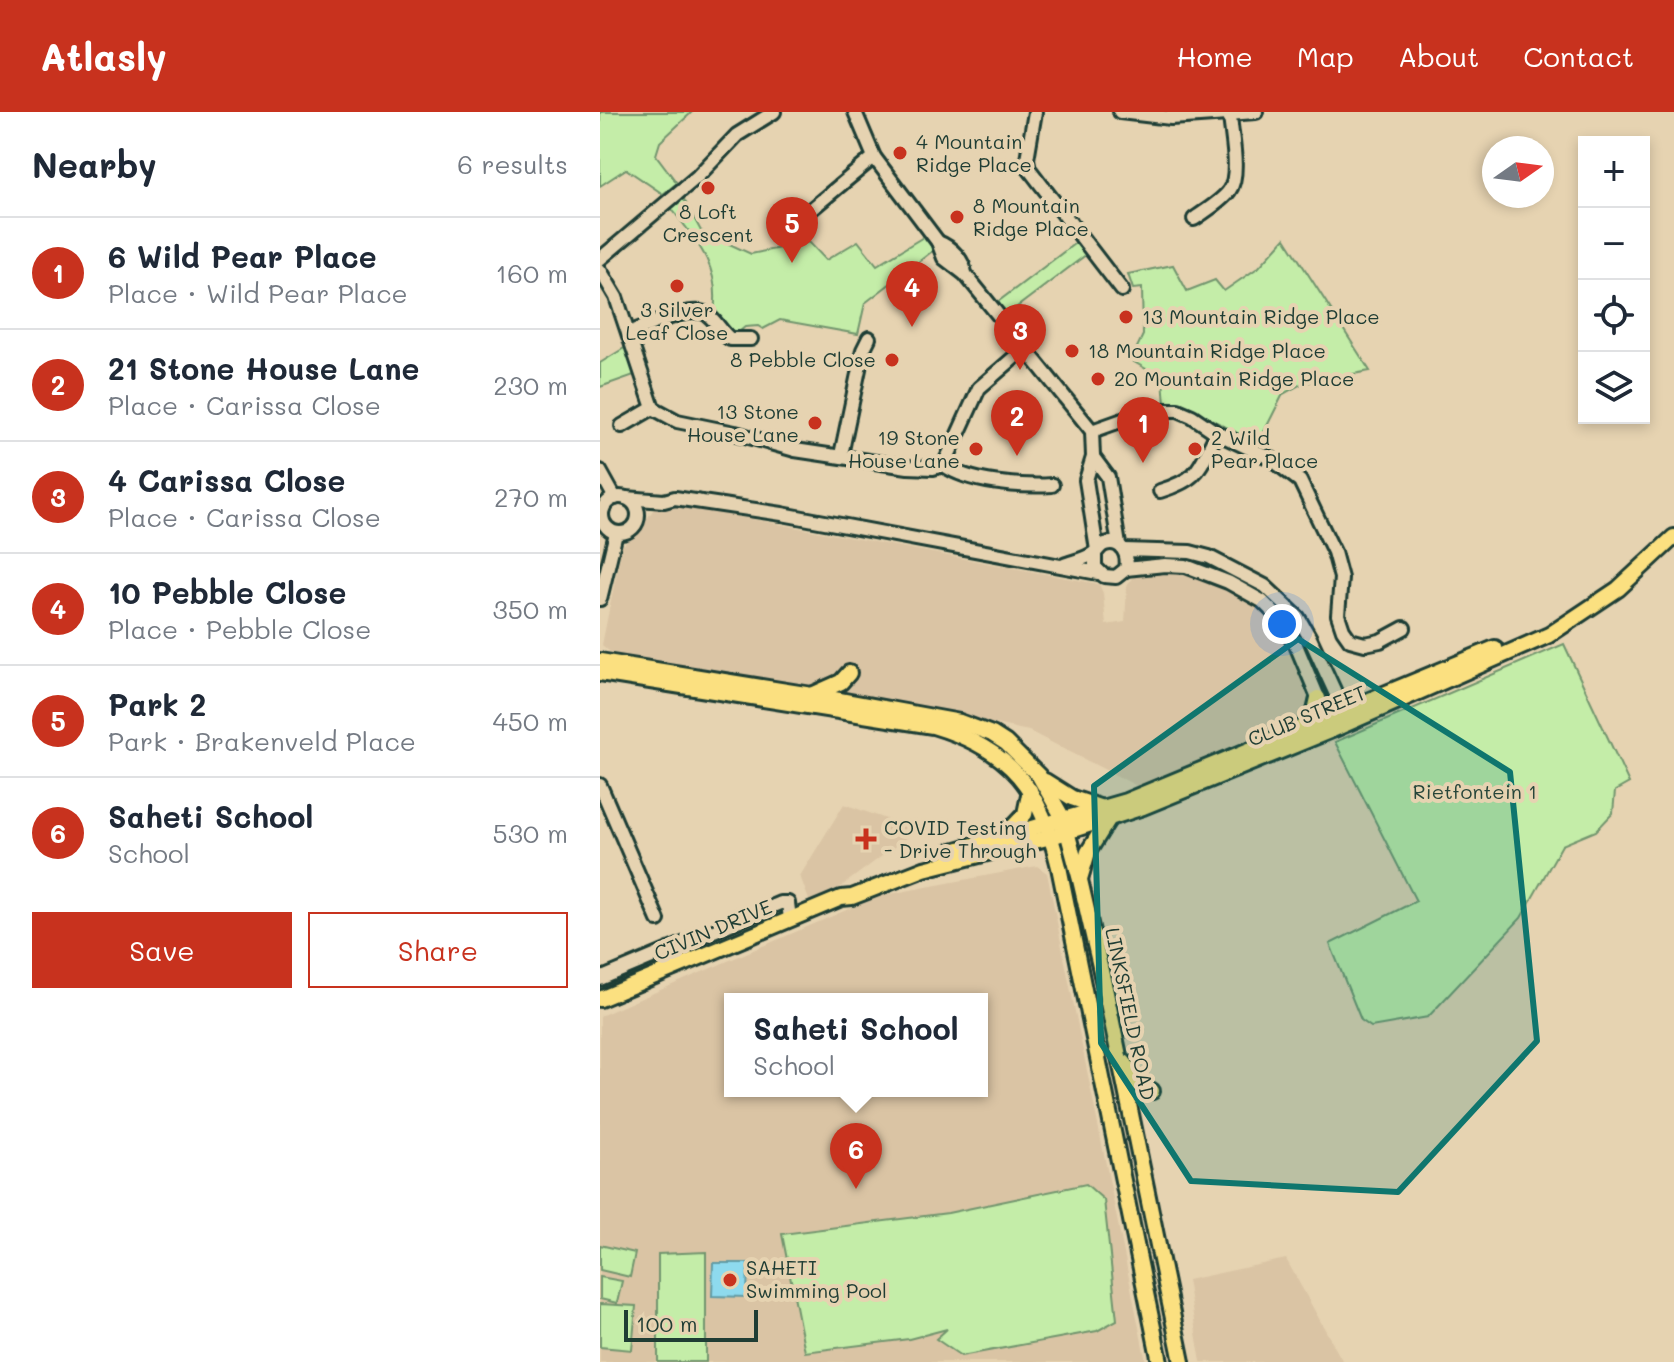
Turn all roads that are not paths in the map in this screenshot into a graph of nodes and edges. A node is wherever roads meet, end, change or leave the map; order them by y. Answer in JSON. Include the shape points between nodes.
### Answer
{"nodes":[{"id":1,"x":774,"y":112,"type":"edge"},
{"id":2,"x":855,"y":112,"type":"edge"},
{"id":3,"x":1035,"y":112,"type":"edge"},
{"id":4,"x":1120,"y":112,"type":"edge"},
{"id":5,"x":1256,"y":112,"type":"edge"},
{"id":6,"x":1230,"y":115,"type":"junction"},
{"id":7,"x":874,"y":157,"type":"junction"},
{"id":8,"x":1194,"y":219,"type":"dead end"},
{"id":9,"x":794,"y":232,"type":"dead end"},
{"id":10,"x":600,"y":259,"type":"edge"},
{"id":11,"x":600,"y":270,"type":"edge"},
{"id":12,"x":1122,"y":290,"type":"dead end"},
{"id":13,"x":629,"y":333,"type":"junction"},
{"id":14,"x":869,"y":338,"type":"dead end"},
{"id":15,"x":751,"y":339,"type":"dead end"},
{"id":16,"x":1024,"y":349,"type":"junction"},
{"id":17,"x":653,"y":408,"type":"junction"},
{"id":18,"x":622,"y":426,"type":"dead end"},
{"id":19,"x":1092,"y":431,"type":"junction"},
{"id":20,"x":1217,"y":433,"type":"junction"},
{"id":21,"x":841,"y":455,"type":"junction"},
{"id":22,"x":1093,"y":457,"type":"junction"},
{"id":23,"x":944,"y":465,"type":"junction"},
{"id":24,"x":600,"y":472,"type":"edge"},
{"id":25,"x":1052,"y":485,"type":"dead end"},
{"id":26,"x":1160,"y":491,"type":"dead end"},
{"id":27,"x":621,"y":498,"type":"junction"},
{"id":28,"x":664,"y":501,"type":"junction"},
{"id":29,"x":602,"y":512,"type":"edge"},
{"id":30,"x":1114,"y":517,"type":"junction"},
{"id":31,"x":1093,"y":520,"type":"junction"},
{"id":32,"x":636,"y":523,"type":"junction"},
{"id":33,"x":616,"y":533,"type":"junction"},
{"id":34,"x":1674,"y":537,"type":"edge"},
{"id":35,"x":600,"y":538,"type":"edge"},
{"id":36,"x":1121,"y":548,"type":"junction"},
{"id":37,"x":1096,"y":552,"type":"junction"},
{"id":38,"x":1062,"y":566,"type":"junction"},
{"id":39,"x":1126,"y":569,"type":"junction"},
{"id":40,"x":1098,"y":573,"type":"junction"},
{"id":41,"x":600,"y":599,"type":"edge"},
{"id":42,"x":1404,"y":628,"type":"dead end"},
{"id":43,"x":600,"y":661,"type":"edge"},
{"id":44,"x":600,"y":673,"type":"edge"},
{"id":45,"x":849,"y":673,"type":"dead end"},
{"id":46,"x":812,"y":695,"type":"junction"},
{"id":47,"x":1318,"y":698,"type":"junction"},
{"id":48,"x":1346,"y":715,"type":"junction"},
{"id":49,"x":1330,"y":724,"type":"junction"},
{"id":50,"x":959,"y":728,"type":"junction"},
{"id":51,"x":1301,"y":729,"type":"junction"},
{"id":52,"x":1039,"y":776,"type":"junction"},
{"id":53,"x":600,"y":785,"type":"edge"},
{"id":54,"x":1030,"y":790,"type":"junction"},
{"id":55,"x":1106,"y":814,"type":"junction"},
{"id":56,"x":1066,"y":826,"type":"junction"},
{"id":57,"x":1050,"y":831,"type":"junction"},
{"id":58,"x":1000,"y":838,"type":"junction"},
{"id":59,"x":1024,"y":844,"type":"junction"},
{"id":60,"x":1059,"y":867,"type":"junction"},
{"id":61,"x":1080,"y":880,"type":"junction"},
{"id":62,"x":841,"y":898,"type":"junction"},
{"id":63,"x":790,"y":919,"type":"junction"},
{"id":64,"x":658,"y":920,"type":"dead end"},
{"id":65,"x":600,"y":979,"type":"edge"},
{"id":66,"x":600,"y":999,"type":"edge"},
{"id":67,"x":1118,"y":1052,"type":"junction"},
{"id":68,"x":1152,"y":1091,"type":"dead end"},
{"id":69,"x":1160,"y":1362,"type":"edge"},
{"id":70,"x":1182,"y":1362,"type":"edge"}],
"edges":[{"from":1,"to":10,"type":"street","via":[[737,135],[698,176]]},
{"from":2,"to":7,"type":"street"},
{"from":3,"to":12,"type":"street","via":[[1029,169]]},
{"from":4,"to":6,"type":"street","via":[[1171,118]]},
{"from":5,"to":6,"type":"street"},
{"from":6,"to":8,"type":"street","via":[[1232,186]]},
{"from":7,"to":9,"type":"street","via":[[802,217]]},
{"from":7,"to":16,"type":"street","via":[[938,242],[964,265],[965,274]]},
{"from":11,"to":13,"type":"street"},
{"from":13,"to":15,"type":"street","via":[[699,311],[730,339]]},
{"from":13,"to":17,"type":"street"},
{"from":14,"to":21,"type":"street"},
{"from":16,"to":19,"type":"street"},
{"from":16,"to":23,"type":"street","via":[[979,388]]},
{"from":17,"to":18,"type":"street"},
{"from":17,"to":21,"type":"street","via":[[677,421],[795,450]]},
{"from":19,"to":20,"type":"street","via":[[1166,408],[1192,416]]},
{"from":19,"to":22,"type":"street"},
{"from":20,"to":26,"type":"street","via":[[1189,481]]},
{"from":20,"to":42,"type":"street","via":[[1270,458],[1300,481],[1334,552],[1341,578],[1338,615],[1350,640],[1380,641]]},
{"from":21,"to":23,"type":"street","via":[[908,467]]},
{"from":22,"to":30,"type":"street","via":[[1108,477]]},
{"from":22,"to":31,"type":"street","via":[[1086,480]]},
{"from":23,"to":25,"type":"street","via":[[961,474],[1026,486]]},
{"from":24,"to":27,"type":"street"},
{"from":27,"to":28,"type":"street"},
{"from":27,"to":29,"type":"street"},
{"from":27,"to":32,"type":"street","via":[[638,511]]},
{"from":28,"to":32,"type":"street"},
{"from":28,"to":38,"type":"street","via":[[709,502],[722,509]]},
{"from":29,"to":33,"type":"street","via":[[606,527]]},
{"from":29,"to":35,"type":"street"},
{"from":30,"to":31,"type":"street"},
{"from":30,"to":36,"type":"street"},
{"from":31,"to":37,"type":"street"},
{"from":32,"to":33,"type":"street"},
{"from":33,"to":41,"type":"street"},
{"from":34,"to":48,"type":"main road","name":"CLUB STREET","via":[[1618,589],[1549,635]]},
{"from":36,"to":37,"type":"street","via":[[1103,545]]},
{"from":36,"to":39,"type":"street"},
{"from":36,"to":48,"type":"street","via":[[1209,557],[1265,586],[1298,617]]},
{"from":37,"to":38,"type":"street"},
{"from":37,"to":40,"type":"street"},
{"from":38,"to":40,"type":"street"},
{"from":39,"to":40,"type":"street","via":[[1116,577]]},
{"from":39,"to":47,"type":"street","via":[[1186,566],[1255,597],[1285,627]]},
{"from":43,"to":46,"type":"main road"},
{"from":44,"to":50,"type":"main road"},
{"from":45,"to":46,"type":"main road"},
{"from":46,"to":50,"type":"main road"},
{"from":47,"to":49,"type":"street"},
{"from":47,"to":51,"type":"main road"},
{"from":48,"to":49,"type":"main road","name":"CLUB STREET"},
{"from":49,"to":51,"type":"main road","name":"CLUB STREET"},
{"from":49,"to":55,"type":"main road","name":"CLUB STREET"},
{"from":50,"to":52,"type":"main road","name":"LINKSFIELD ROAD","via":[[992,734]]},
{"from":50,"to":54,"type":"main road","name":"LINKSFIELD ROAD","via":[[995,754]]},
{"from":51,"to":55,"type":"main road","name":"CLUB STREET"},
{"from":52,"to":55,"type":"main road"},
{"from":52,"to":56,"type":"main road","name":"LINKSFIELD ROAD"},
{"from":53,"to":64,"type":"street"},
{"from":54,"to":57,"type":"main road","name":"LINKSFIELD ROAD"},
{"from":54,"to":58,"type":"main road","via":[[1025,814]]},
{"from":55,"to":56,"type":"main road","name":"CLUB STREET"},
{"from":55,"to":61,"type":"main road"},
{"from":56,"to":57,"type":"main road","name":"CIVIN DRIVE"},
{"from":56,"to":61,"type":"main road","name":"LINKSFIELD ROAD"},
{"from":57,"to":58,"type":"main road","name":"CIVIN DRIVE"},
{"from":57,"to":59,"type":"main road","name":"CIVIN DRIVE"},
{"from":57,"to":60,"type":"main road","name":"LINKSFIELD ROAD"},
{"from":58,"to":62,"type":"main road","name":"CIVIN DRIVE","via":[[911,864]]},
{"from":59,"to":60,"type":"main road","via":[[1044,852]]},
{"from":59,"to":62,"type":"main road","name":"CIVIN DRIVE","via":[[924,869]]},
{"from":60,"to":69,"type":"main road","name":"LINKSFIELD ROAD"},
{"from":61,"to":67,"type":"main road","name":"LINKSFIELD ROAD"},
{"from":62,"to":63,"type":"main road","name":"CIVIN DRIVE"},
{"from":63,"to":65,"type":"street","via":[[788,903],[780,903]]},
{"from":63,"to":66,"type":"main road","name":"CIVIN DRIVE"},
{"from":67,"to":68,"type":"main road","via":[[1138,1084]]},
{"from":67,"to":70,"type":"main road","name":"LINKSFIELD ROAD"}]}
